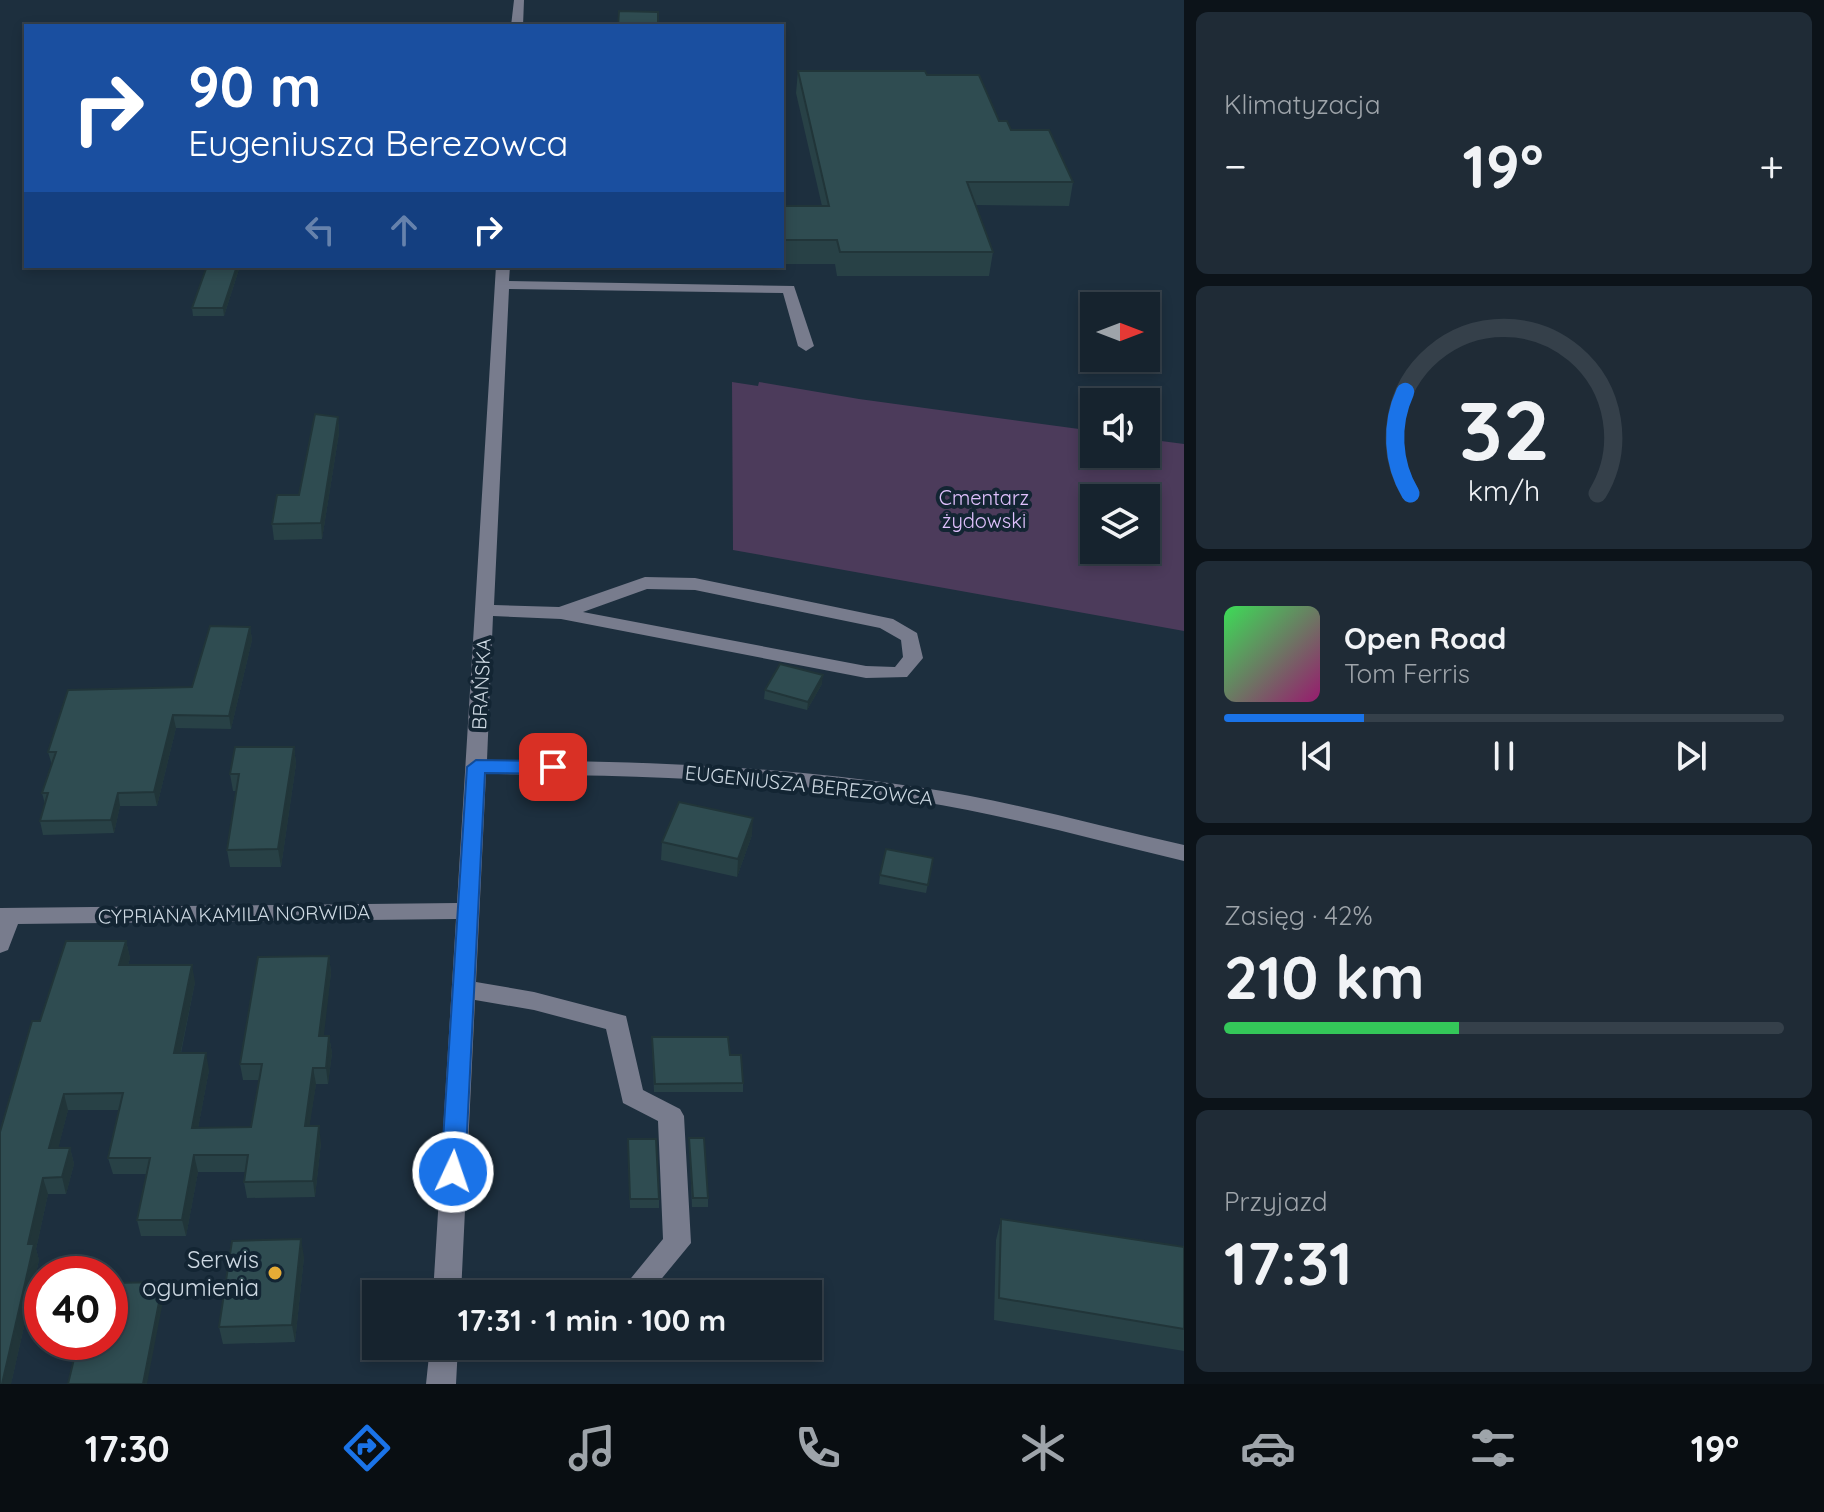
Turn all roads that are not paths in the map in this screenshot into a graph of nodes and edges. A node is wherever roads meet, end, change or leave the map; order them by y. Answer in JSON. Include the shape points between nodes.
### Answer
{"nodes":[{"id":1,"x":519,"y":0,"type":"edge"},
{"id":2,"x":517,"y":24,"type":"edge"},
{"id":3,"x":502,"y":276,"type":"edge"},
{"id":4,"x":806,"y":346,"type":"dead end"},
{"id":5,"x":485,"y":610,"type":"junction"},
{"id":6,"x":561,"y":613,"type":"junction"},
{"id":7,"x":476,"y":767,"type":"junction"},
{"id":8,"x":1184,"y":853,"type":"edge"},
{"id":9,"x":468,"y":911,"type":"junction"},
{"id":10,"x":5,"y":916,"type":"edge"},
{"id":11,"x":0,"y":944,"type":"edge"},
{"id":12,"x":463,"y":989,"type":"junction"},
{"id":13,"x":448,"y":1280,"type":"edge"},
{"id":14,"x":644,"y":1280,"type":"edge"},
{"id":15,"x":443,"y":1360,"type":"edge"},
{"id":16,"x":441,"y":1384,"type":"edge"}],
"edges":[{"from":1,"to":2,"type":"street"},
{"from":3,"to":4,"type":"street","via":[[789,289]]},
{"from":3,"to":5,"type":"street","name":"BRAŃSKA"},
{"from":5,"to":6,"type":"street"},
{"from":5,"to":7,"type":"street","name":"BRAŃSKA"},
{"from":6,"to":6,"type":"street","via":[[866,672],[900,673],[913,658],[910,637],[886,623],[695,584],[645,583]]},
{"from":7,"to":8,"type":"street","name":"EUGENIUSZA BEREZOWCA","via":[[711,771],[882,789],[1007,811]]},
{"from":7,"to":9,"type":"street","name":"BRAŃSKA"},
{"from":9,"to":10,"type":"street","name":"CYPRIANA KAMILA NORWIDA"},
{"from":9,"to":12,"type":"street","name":"BRAŃSKA"},
{"from":10,"to":11,"type":"street"},
{"from":12,"to":13,"type":"street","name":"BRAŃSKA"},
{"from":12,"to":14,"type":"street","via":[[617,1023],[632,1096],[671,1116],[677,1243]]},
{"from":15,"to":16,"type":"street"}]}
